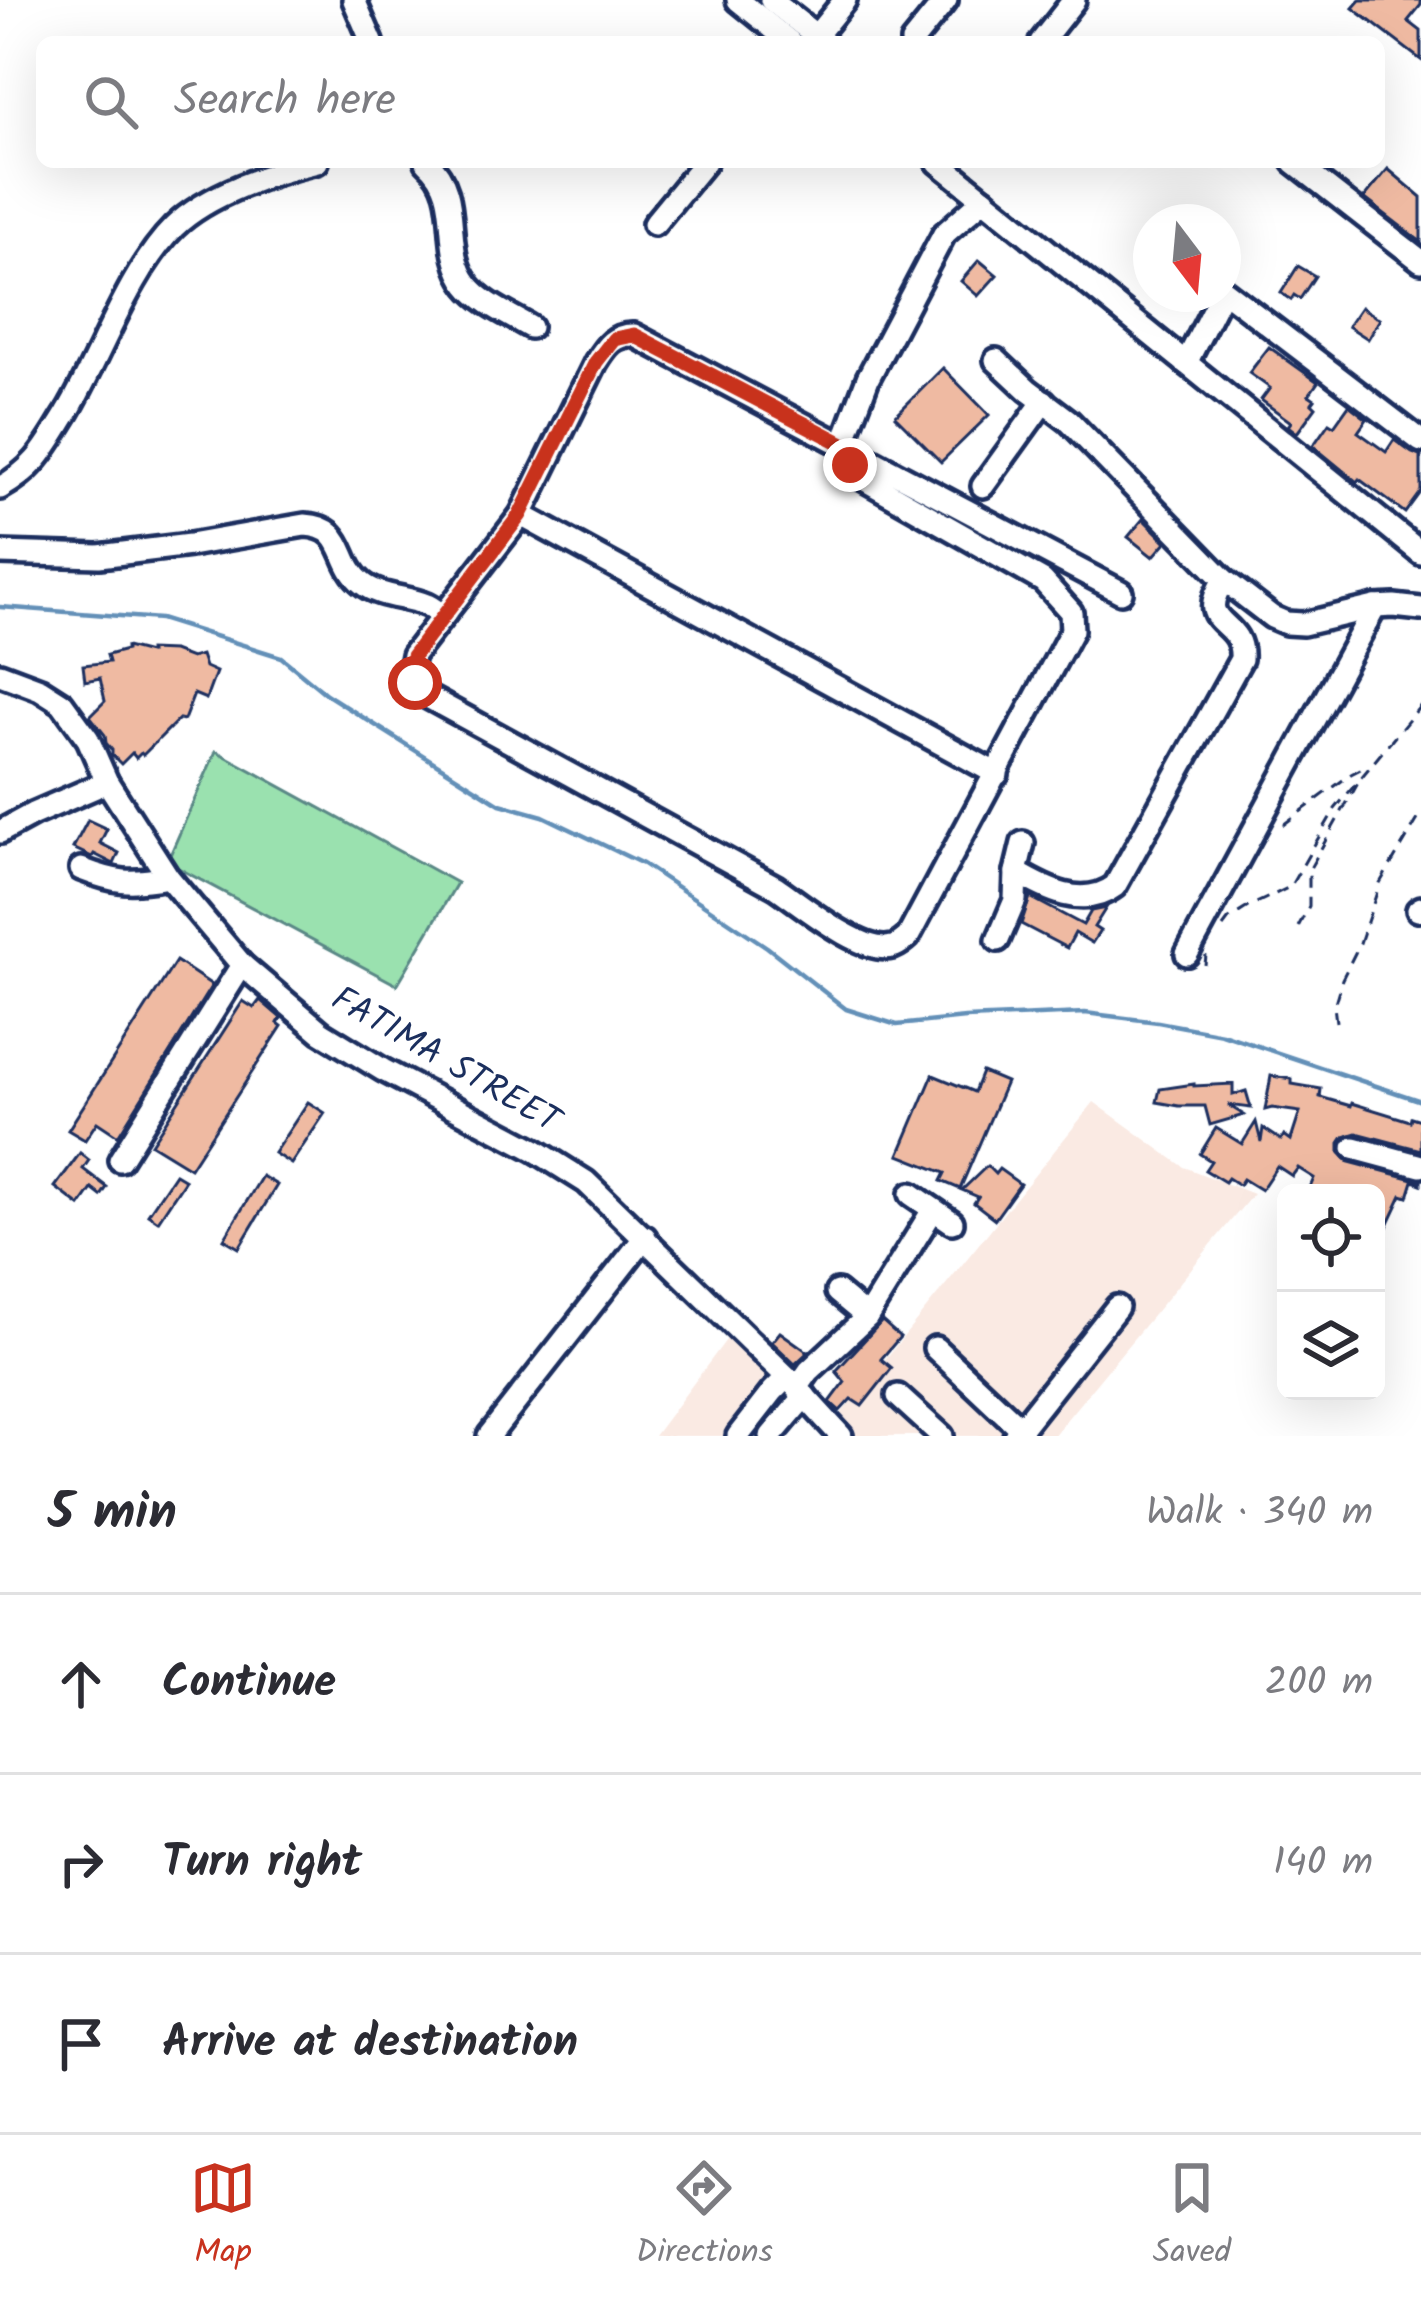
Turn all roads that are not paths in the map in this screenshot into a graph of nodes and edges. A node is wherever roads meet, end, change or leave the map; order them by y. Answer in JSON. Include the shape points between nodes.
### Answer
{"nodes":[{"id":1,"x":354,"y":0,"type":"edge"},
{"id":2,"x":738,"y":0,"type":"edge"},
{"id":3,"x":771,"y":0,"type":"edge"},
{"id":4,"x":844,"y":0,"type":"edge"},
{"id":5,"x":946,"y":0,"type":"edge"},
{"id":6,"x":1074,"y":0,"type":"edge"},
{"id":7,"x":369,"y":36,"type":"edge"},
{"id":8,"x":783,"y":36,"type":"edge"},
{"id":9,"x":816,"y":36,"type":"edge"},
{"id":10,"x":822,"y":36,"type":"edge"},
{"id":11,"x":917,"y":36,"type":"edge"},
{"id":12,"x":1046,"y":36,"type":"edge"},
{"id":13,"x":292,"y":168,"type":"edge"},
{"id":14,"x":435,"y":168,"type":"edge"},
{"id":15,"x":700,"y":168,"type":"edge"},
{"id":16,"x":945,"y":168,"type":"edge"},
{"id":17,"x":1302,"y":168,"type":"edge"},
{"id":18,"x":984,"y":199,"type":"junction"},
{"id":19,"x":654,"y":224,"type":"dead end"},
{"id":20,"x":1421,"y":261,"type":"edge"},
{"id":21,"x":1241,"y":305,"type":"edge"},
{"id":22,"x":1212,"y":312,"type":"edge"},
{"id":23,"x":530,"y":327,"type":"dead end"},
{"id":24,"x":996,"y":360,"type":"dead end"},
{"id":25,"x":1186,"y":363,"type":"junction"},
{"id":26,"x":1044,"y":401,"type":"junction"},
{"id":27,"x":1421,"y":441,"type":"edge"},
{"id":28,"x":845,"y":445,"type":"junction"},
{"id":29,"x":983,"y":486,"type":"dead end"},
{"id":30,"x":0,"y":488,"type":"edge"},
{"id":31,"x":520,"y":515,"type":"junction"},
{"id":32,"x":0,"y":553,"type":"edge"},
{"id":33,"x":1421,"y":553,"type":"edge"},
{"id":34,"x":1224,"y":580,"type":"junction"},
{"id":35,"x":1120,"y":592,"type":"dead end"},
{"id":36,"x":1375,"y":607,"type":"junction"},
{"id":37,"x":1421,"y":609,"type":"edge"},
{"id":38,"x":444,"y":616,"type":"junction"},
{"id":39,"x":0,"y":674,"type":"edge"},
{"id":40,"x":997,"y":774,"type":"junction"},
{"id":41,"x":107,"y":782,"type":"junction"},
{"id":42,"x":0,"y":832,"type":"edge"},
{"id":43,"x":1023,"y":843,"type":"dead end"},
{"id":44,"x":81,"y":869,"type":"dead end"},
{"id":45,"x":1016,"y":872,"type":"junction"},
{"id":46,"x":168,"y":877,"type":"junction"},
{"id":47,"x":998,"y":940,"type":"dead end"},
{"id":48,"x":1200,"y":957,"type":"dead end"},
{"id":49,"x":242,"y":965,"type":"junction"},
{"id":50,"x":1354,"y":1148,"type":"dead end"},
{"id":51,"x":120,"y":1160,"type":"dead end"},
{"id":52,"x":1421,"y":1166,"type":"edge"},
{"id":53,"x":911,"y":1194,"type":"dead end"},
{"id":54,"x":645,"y":1237,"type":"junction"},
{"id":55,"x":837,"y":1292,"type":"dead end"},
{"id":56,"x":1117,"y":1306,"type":"dead end"},
{"id":57,"x":867,"y":1317,"type":"junction"},
{"id":58,"x":935,"y":1348,"type":"dead end"},
{"id":59,"x":796,"y":1387,"type":"junction"},
{"id":60,"x":898,"y":1396,"type":"dead end"},
{"id":61,"x":1018,"y":1433,"type":"edge"},
{"id":62,"x":489,"y":1436,"type":"edge"},
{"id":63,"x":738,"y":1436,"type":"edge"},
{"id":64,"x":771,"y":1436,"type":"edge"},
{"id":65,"x":841,"y":1436,"type":"edge"},
{"id":66,"x":942,"y":1436,"type":"edge"}],
"edges":[{"from":1,"to":7,"type":"street"},
{"from":2,"to":8,"type":"street"},
{"from":3,"to":9,"type":"street"},
{"from":4,"to":10,"type":"street"},
{"from":5,"to":11,"type":"street"},
{"from":6,"to":12,"type":"street"},
{"from":13,"to":30,"type":"street","via":[[213,198],[176,226],[147,261],[40,456]]},
{"from":14,"to":23,"type":"street","via":[[449,192],[459,272],[471,289]]},
{"from":15,"to":19,"type":"street"},
{"from":16,"to":18,"type":"street"},
{"from":17,"to":20,"type":"street"},
{"from":18,"to":25,"type":"street"},
{"from":18,"to":28,"type":"street","via":[[944,234],[868,378]]},
{"from":21,"to":27,"type":"street"},
{"from":22,"to":25,"type":"street"},
{"from":24,"to":26,"type":"street"},
{"from":25,"to":33,"type":"street"},
{"from":26,"to":29,"type":"street"},
{"from":26,"to":34,"type":"street"},
{"from":28,"to":31,"type":"street","via":[[624,335],[596,362]]},
{"from":28,"to":35,"type":"street"},
{"from":28,"to":40,"type":"street","via":[[860,476],[1043,580],[1071,612],[1072,630]]},
{"from":31,"to":38,"type":"street"},
{"from":31,"to":40,"type":"street"},
{"from":32,"to":38,"type":"street","via":[[99,556],[319,526],[332,532],[360,582]]},
{"from":34,"to":36,"type":"street","via":[[1286,623]]},
{"from":34,"to":45,"type":"street","via":[[1211,604],[1239,640],[1241,659],[1114,886],[1069,896]]},
{"from":36,"to":37,"type":"street"},
{"from":36,"to":48,"type":"street"},
{"from":38,"to":40,"type":"street","via":[[410,668],[426,697],[872,946],[891,948],[908,938]]},
{"from":39,"to":41,"type":"street","name":"FATIMA STREET","via":[[62,703]]},
{"from":41,"to":42,"type":"street"},
{"from":41,"to":46,"type":"street","name":"FATIMA STREET"},
{"from":43,"to":45,"type":"street"},
{"from":44,"to":46,"type":"street","via":[[127,884]]},
{"from":45,"to":47,"type":"street","via":[[1015,900]]},
{"from":46,"to":49,"type":"street","name":"FATIMA STREET"},
{"from":49,"to":51,"type":"street"},
{"from":49,"to":54,"type":"street","name":"FATIMA STREET","via":[[321,1032],[586,1182]]},
{"from":50,"to":52,"type":"street"},
{"from":53,"to":57,"type":"street","via":[[942,1216]]},
{"from":54,"to":59,"type":"street","name":"FATIMA STREET"},
{"from":54,"to":62,"type":"street"},
{"from":55,"to":57,"type":"street"},
{"from":56,"to":61,"type":"street"},
{"from":57,"to":59,"type":"street"},
{"from":58,"to":61,"type":"street"},
{"from":59,"to":63,"type":"street","via":[[772,1391]]},
{"from":59,"to":64,"type":"street"},
{"from":59,"to":65,"type":"street","name":"FATIMA STREET"},
{"from":60,"to":66,"type":"street"}]}
